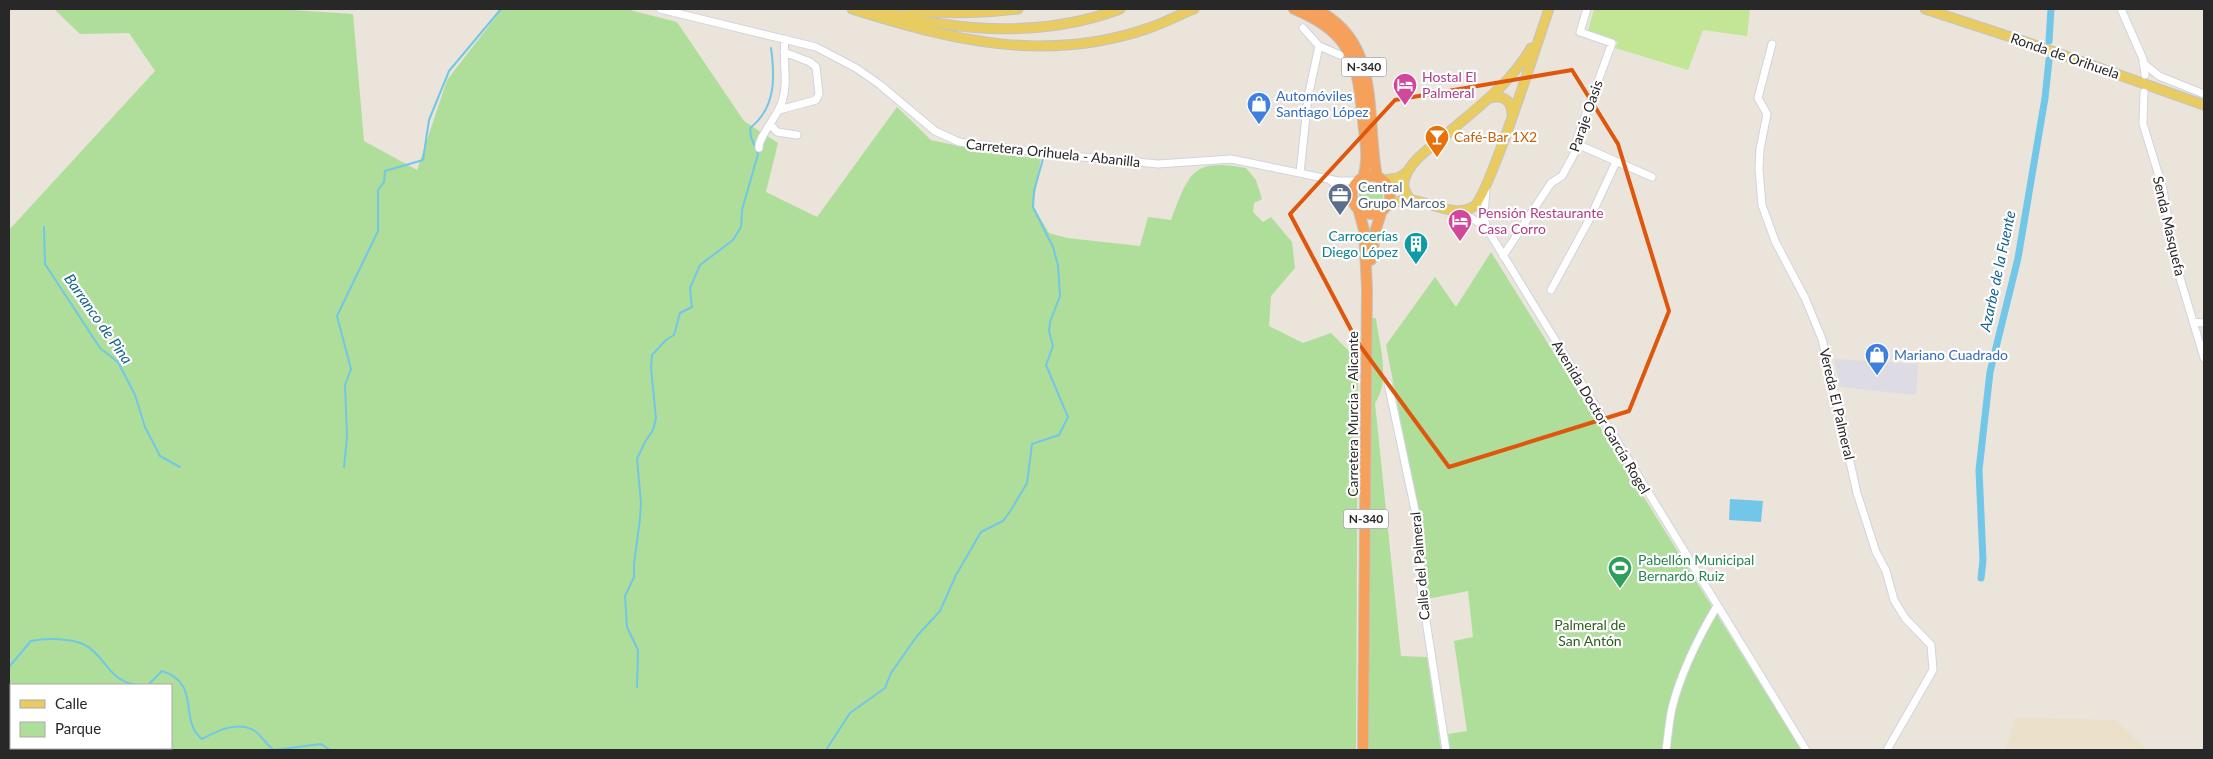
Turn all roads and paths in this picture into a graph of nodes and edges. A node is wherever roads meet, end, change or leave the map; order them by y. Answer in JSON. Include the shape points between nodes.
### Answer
{"nodes":[{"id":1,"x":660,"y":9,"type":"edge"},
{"id":2,"x":852,"y":9,"type":"edge"},
{"id":3,"x":871,"y":9,"type":"edge"},
{"id":4,"x":908,"y":9,"type":"edge"},
{"id":5,"x":1018,"y":9,"type":"edge"},
{"id":6,"x":1120,"y":9,"type":"edge"},
{"id":7,"x":1194,"y":9,"type":"edge"},
{"id":8,"x":1294,"y":9,"type":"edge"},
{"id":9,"x":1315,"y":9,"type":"edge"},
{"id":10,"x":1549,"y":9,"type":"edge"},
{"id":11,"x":1587,"y":9,"type":"edge"},
{"id":12,"x":1924,"y":9,"type":"edge"},
{"id":13,"x":2121,"y":9,"type":"edge"},
{"id":14,"x":1303,"y":28,"type":"dead end"},
{"id":15,"x":1540,"y":32,"type":"junction"},
{"id":16,"x":785,"y":39,"type":"junction"},
{"id":17,"x":1772,"y":44,"type":"dead end"},
{"id":18,"x":1319,"y":46,"type":"junction"},
{"id":19,"x":784,"y":52,"type":"junction"},
{"id":20,"x":1340,"y":55,"type":"dead end"},
{"id":21,"x":2143,"y":63,"type":"junction"},
{"id":22,"x":2145,"y":75,"type":"dead end"},
{"id":23,"x":2144,"y":92,"type":"dead end"},
{"id":24,"x":2204,"y":94,"type":"edge"},
{"id":25,"x":1490,"y":98,"type":"junction"},
{"id":26,"x":2204,"y":105,"type":"edge"},
{"id":27,"x":779,"y":110,"type":"junction"},
{"id":28,"x":1512,"y":113,"type":"junction"},
{"id":29,"x":771,"y":125,"type":"junction"},
{"id":30,"x":797,"y":135,"type":"dead end"},
{"id":31,"x":1579,"y":146,"type":"junction"},
{"id":32,"x":759,"y":148,"type":"dead end"},
{"id":33,"x":1616,"y":162,"type":"junction"},
{"id":34,"x":1300,"y":172,"type":"junction"},
{"id":35,"x":1407,"y":172,"type":"junction"},
{"id":36,"x":1381,"y":178,"type":"junction"},
{"id":37,"x":1652,"y":178,"type":"dead end"},
{"id":38,"x":1329,"y":180,"type":"junction"},
{"id":39,"x":1360,"y":180,"type":"junction"},
{"id":40,"x":1486,"y":187,"type":"junction"},
{"id":41,"x":1411,"y":200,"type":"junction"},
{"id":42,"x":1356,"y":205,"type":"junction"},
{"id":43,"x":1385,"y":208,"type":"junction"},
{"id":44,"x":1458,"y":210,"type":"junction"},
{"id":45,"x":1486,"y":227,"type":"junction"},
{"id":46,"x":1503,"y":256,"type":"junction"},
{"id":47,"x":1368,"y":288,"type":"junction"},
{"id":48,"x":1551,"y":290,"type":"dead end"},
{"id":49,"x":2193,"y":322,"type":"junction"},
{"id":50,"x":2204,"y":323,"type":"edge"},
{"id":51,"x":2204,"y":358,"type":"edge"},
{"id":52,"x":1388,"y":384,"type":"dead end"},
{"id":53,"x":1717,"y":606,"type":"junction"},
{"id":54,"x":1363,"y":750,"type":"edge"},
{"id":55,"x":1446,"y":750,"type":"edge"},
{"id":56,"x":1666,"y":750,"type":"edge"},
{"id":57,"x":1806,"y":750,"type":"edge"},
{"id":58,"x":1886,"y":750,"type":"edge"}],
"edges":[{"from":1,"to":16,"type":"street","name":"Carretera Orihuela - Abanilla"},
{"from":2,"to":7,"type":"main road","via":[[916,29],[978,42],[1046,46],[1084,42],[1148,28]]},
{"from":3,"to":6,"type":"main road","via":[[968,29],[1010,30],[1051,26]]},
{"from":4,"to":5,"type":"main road","via":[[939,14]]},
{"from":8,"to":39,"type":"highway","number":"N-340","via":[[1320,21],[1334,32],[1351,57],[1357,76],[1367,157]]},
{"from":9,"to":36,"type":"highway","number":"N-340","via":[[1344,29],[1362,59]]},
{"from":10,"to":15,"type":"main road"},
{"from":11,"to":31,"type":"street","name":"Paraje Oasis","via":[[1580,32],[1612,43],[1577,139]]},
{"from":12,"to":26,"type":"main road","name":"Ronda de Orihuela"},
{"from":13,"to":21,"type":"street"},
{"from":14,"to":18,"type":"street"},
{"from":15,"to":25,"type":"main road","via":[[1528,54]]},
{"from":15,"to":28,"type":"main road"},
{"from":16,"to":19,"type":"street"},
{"from":16,"to":34,"type":"street","name":"Carretera Orihuela - Abanilla","via":[[816,48],[856,68],[935,132],[959,142],[1158,164],[1230,159]]},
{"from":17,"to":58,"type":"street","name":"Vereda El Palmeral","via":[[1758,98],[1767,114],[1760,149],[1762,205],[1775,241],[1822,339],[1857,493],[1898,610],[1931,645],[1932,670],[1926,684]]},
{"from":18,"to":20,"type":"street"},
{"from":18,"to":34,"type":"street","via":[[1308,97]]},
{"from":19,"to":27,"type":"street","via":[[784,94]]},
{"from":19,"to":27,"type":"street","via":[[816,67],[819,94],[816,100]]},
{"from":21,"to":22,"type":"street"},
{"from":21,"to":24,"type":"street","via":[[2158,76]]},
{"from":23,"to":49,"type":"street","name":"Senda Masquefa","via":[[2143,124],[2163,189],[2173,250]]},
{"from":25,"to":28,"type":"main road","via":[[1504,98],[1512,107]]},
{"from":25,"to":35,"type":"main road","via":[[1428,149]]},
{"from":27,"to":29,"type":"street"},
{"from":28,"to":40,"type":"main road"},
{"from":29,"to":30,"type":"street","via":[[778,132]]},
{"from":29,"to":32,"type":"street"},
{"from":31,"to":33,"type":"street"},
{"from":31,"to":46,"type":"street","name":"Paraje Oasis","via":[[1562,176],[1551,183]]},
{"from":33,"to":37,"type":"street"},
{"from":33,"to":48,"type":"street"},
{"from":34,"to":38,"type":"street","name":"Carretera Orihuela - Abanilla"},
{"from":35,"to":36,"type":"main road","via":[[1398,178]]},
{"from":35,"to":41,"type":"main road","via":[[1403,185]]},
{"from":36,"to":39,"type":"highway"},
{"from":36,"to":43,"type":"highway","number":"N-340","via":[[1390,192]]},
{"from":38,"to":39,"type":"street","name":"Carretera Orihuela - Abanilla"},
{"from":38,"to":42,"type":"street","name":"Carretera Orihuela - Abanilla"},
{"from":39,"to":42,"type":"highway","number":"N-340","via":[[1353,190]]},
{"from":40,"to":44,"type":"main road","name":"Avenida Doctor García Rogel","via":[[1473,208]]},
{"from":40,"to":45,"type":"street","name":"Avenida Doctor García Rogel"},
{"from":41,"to":43,"type":"main road","name":"Avenida Doctor García Rogel","via":[[1399,201]]},
{"from":41,"to":44,"type":"main road","name":"Avenida Doctor García Rogel"},
{"from":42,"to":43,"type":"highway","via":[[1372,214]]},
{"from":42,"to":47,"type":"highway","name":"Carretera Murcia - Alicante","number":"N-340","via":[[1364,230]]},
{"from":43,"to":47,"type":"highway","name":"Carretera Murcia - Alicante","number":"N-340","via":[[1376,229]]},
{"from":44,"to":45,"type":"street","name":"Avenida Doctor García Rogel"},
{"from":45,"to":46,"type":"street","name":"Avenida Doctor García Rogel"},
{"from":46,"to":53,"type":"street","name":"Avenida Doctor García Rogel"},
{"from":47,"to":54,"type":"highway","name":"Carretera Murcia - Alicante","number":"N-340"},
{"from":49,"to":50,"type":"street"},
{"from":49,"to":51,"type":"street","name":"Senda Masquefa"},
{"from":52,"to":55,"type":"street","name":"Calle del Palmeral","via":[[1419,529],[1421,588]]},
{"from":53,"to":56,"type":"street","via":[[1684,669],[1672,709]]},
{"from":53,"to":57,"type":"street","name":"Avenida Doctor García Rogel"}]}
